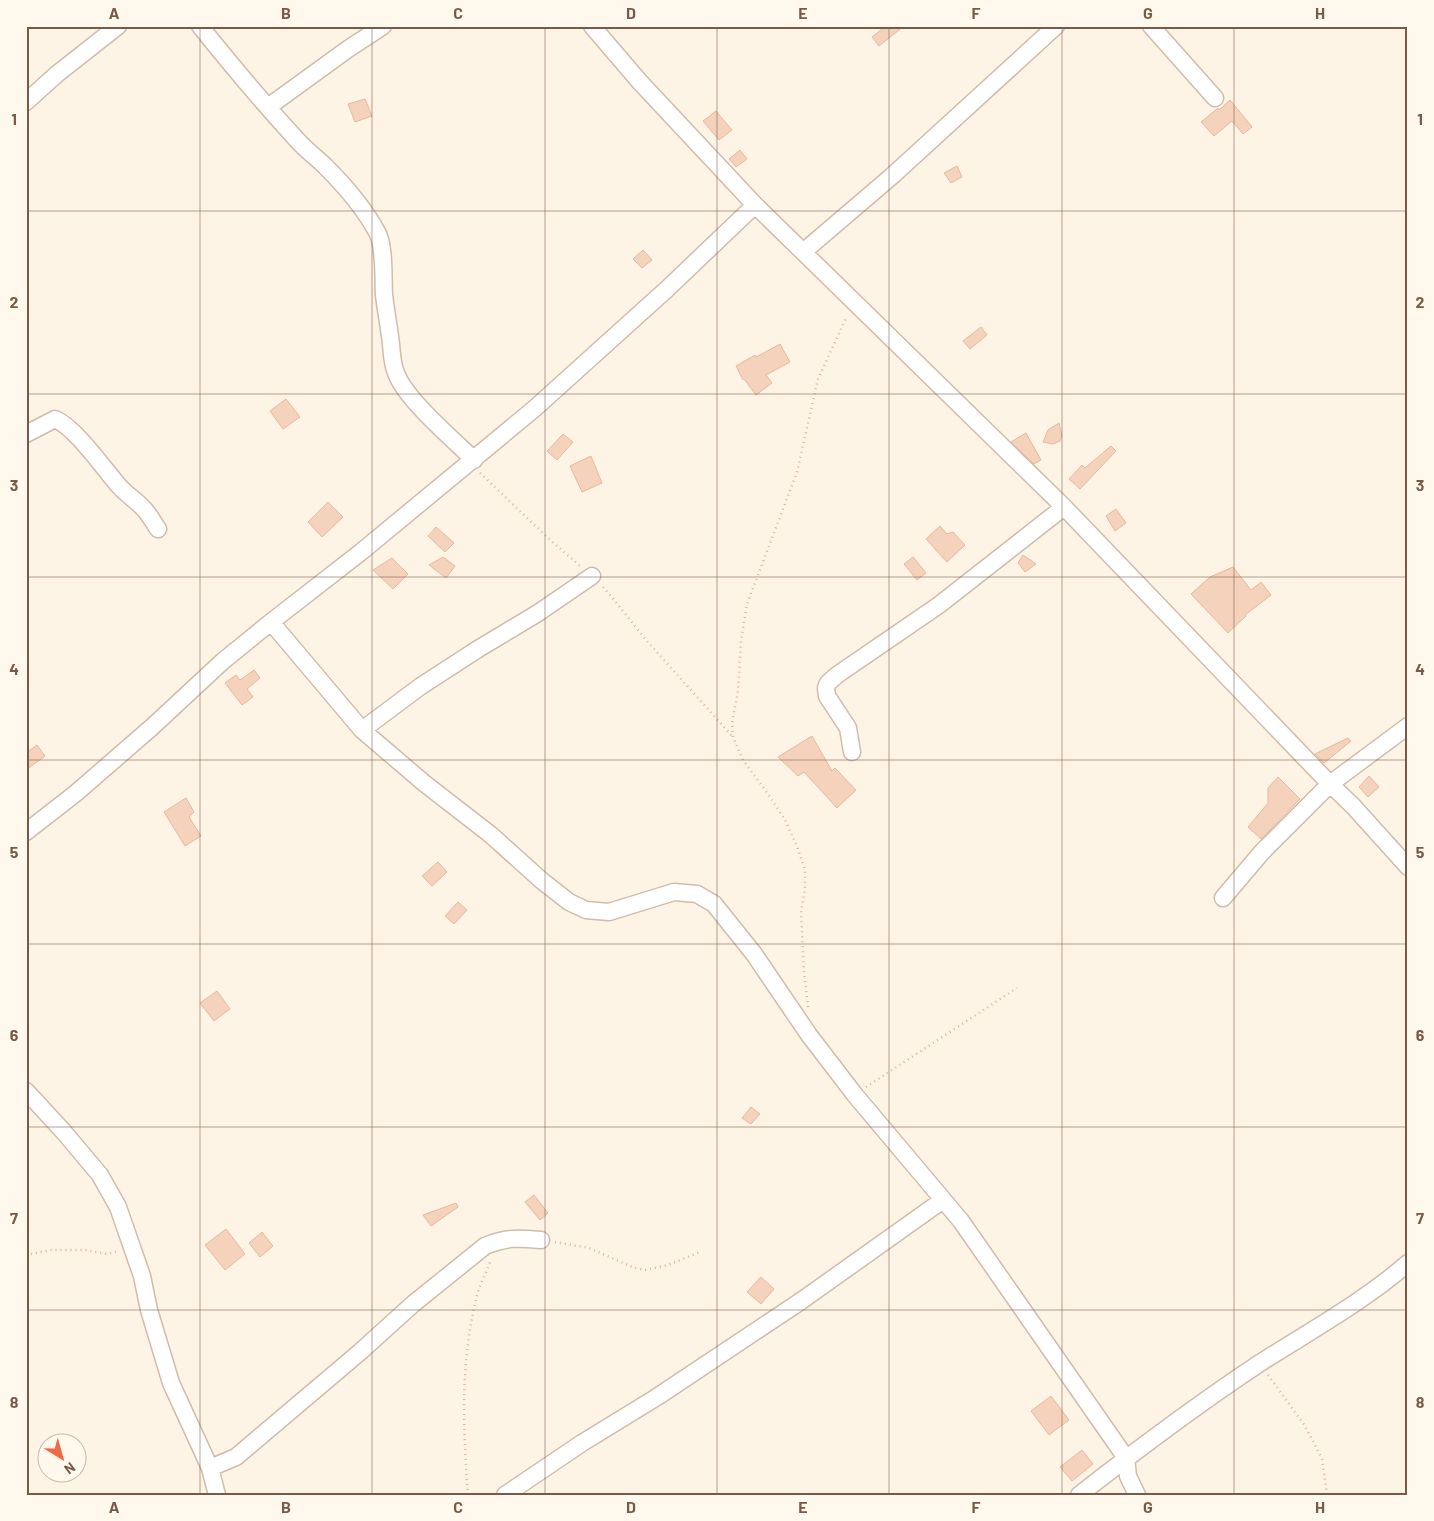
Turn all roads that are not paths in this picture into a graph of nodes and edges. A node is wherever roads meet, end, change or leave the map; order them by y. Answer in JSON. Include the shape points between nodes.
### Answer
{"nodes":[{"id":1,"x":118,"y":26,"type":"edge"},
{"id":2,"x":200,"y":26,"type":"edge"},
{"id":3,"x":383,"y":26,"type":"edge"},
{"id":4,"x":592,"y":26,"type":"edge"},
{"id":5,"x":1056,"y":26,"type":"edge"},
{"id":6,"x":1151,"y":26,"type":"edge"},
{"id":7,"x":1215,"y":98,"type":"dead end"},
{"id":8,"x":26,"y":102,"type":"edge"},
{"id":9,"x":268,"y":107,"type":"junction"},
{"id":10,"x":755,"y":205,"type":"junction"},
{"id":11,"x":803,"y":252,"type":"junction"},
{"id":12,"x":26,"y":434,"type":"edge"},
{"id":13,"x":472,"y":462,"type":"junction"},
{"id":14,"x":1064,"y":507,"type":"junction"},
{"id":15,"x":158,"y":529,"type":"dead end"},
{"id":16,"x":592,"y":576,"type":"road end"},
{"id":17,"x":271,"y":622,"type":"junction"},
{"id":18,"x":1408,"y":726,"type":"edge"},
{"id":19,"x":362,"y":730,"type":"junction"},
{"id":20,"x":852,"y":752,"type":"dead end"},
{"id":21,"x":1330,"y":784,"type":"junction"},
{"id":22,"x":26,"y":832,"type":"edge"},
{"id":23,"x":1408,"y":867,"type":"edge"},
{"id":24,"x":1223,"y":898,"type":"dead end"},
{"id":25,"x":26,"y":1091,"type":"edge"},
{"id":26,"x":943,"y":1200,"type":"junction"},
{"id":27,"x":542,"y":1240,"type":"road end"},
{"id":28,"x":1408,"y":1263,"type":"edge"},
{"id":29,"x":1126,"y":1458,"type":"junction"},
{"id":30,"x":210,"y":1468,"type":"junction"},
{"id":31,"x":217,"y":1495,"type":"edge"},
{"id":32,"x":505,"y":1495,"type":"edge"},
{"id":33,"x":1079,"y":1495,"type":"edge"},
{"id":34,"x":1137,"y":1495,"type":"edge"}],
"edges":[{"from":1,"to":8,"type":"street"},
{"from":2,"to":9,"type":"street"},
{"from":3,"to":9,"type":"street"},
{"from":4,"to":10,"type":"street"},
{"from":5,"to":11,"type":"street","via":[[892,176]]},
{"from":6,"to":7,"type":"street"},
{"from":9,"to":13,"type":"street","via":[[351,194],[379,234],[385,306],[397,375],[423,410]]},
{"from":10,"to":11,"type":"street"},
{"from":10,"to":13,"type":"street","via":[[667,289]]},
{"from":11,"to":14,"type":"street"},
{"from":12,"to":15,"type":"street","via":[[59,420],[145,510]]},
{"from":13,"to":17,"type":"street"},
{"from":14,"to":20,"type":"street","via":[[939,605],[828,683],[827,696],[848,728]]},
{"from":14,"to":21,"type":"street"},
{"from":16,"to":19,"type":"street","via":[[422,686]]},
{"from":17,"to":19,"type":"street"},
{"from":17,"to":22,"type":"street","via":[[76,793]]},
{"from":18,"to":21,"type":"street"},
{"from":19,"to":26,"type":"street","via":[[569,902],[586,910],[609,912],[674,892],[697,894],[714,904],[754,954],[854,1095]]},
{"from":21,"to":23,"type":"street"},
{"from":21,"to":24,"type":"street","via":[[1262,852]]},
{"from":25,"to":30,"type":"street","via":[[100,1175],[118,1207],[142,1276],[148,1310],[172,1383]]},
{"from":26,"to":29,"type":"street","via":[[961,1221]]},
{"from":26,"to":32,"type":"street","via":[[785,1312]]},
{"from":27,"to":30,"type":"street","via":[[512,1238],[485,1246],[236,1457]]},
{"from":28,"to":29,"type":"street","via":[[1388,1280],[1259,1364]]},
{"from":29,"to":33,"type":"street"},
{"from":29,"to":34,"type":"street","via":[[1128,1476]]},
{"from":30,"to":31,"type":"street"}]}
